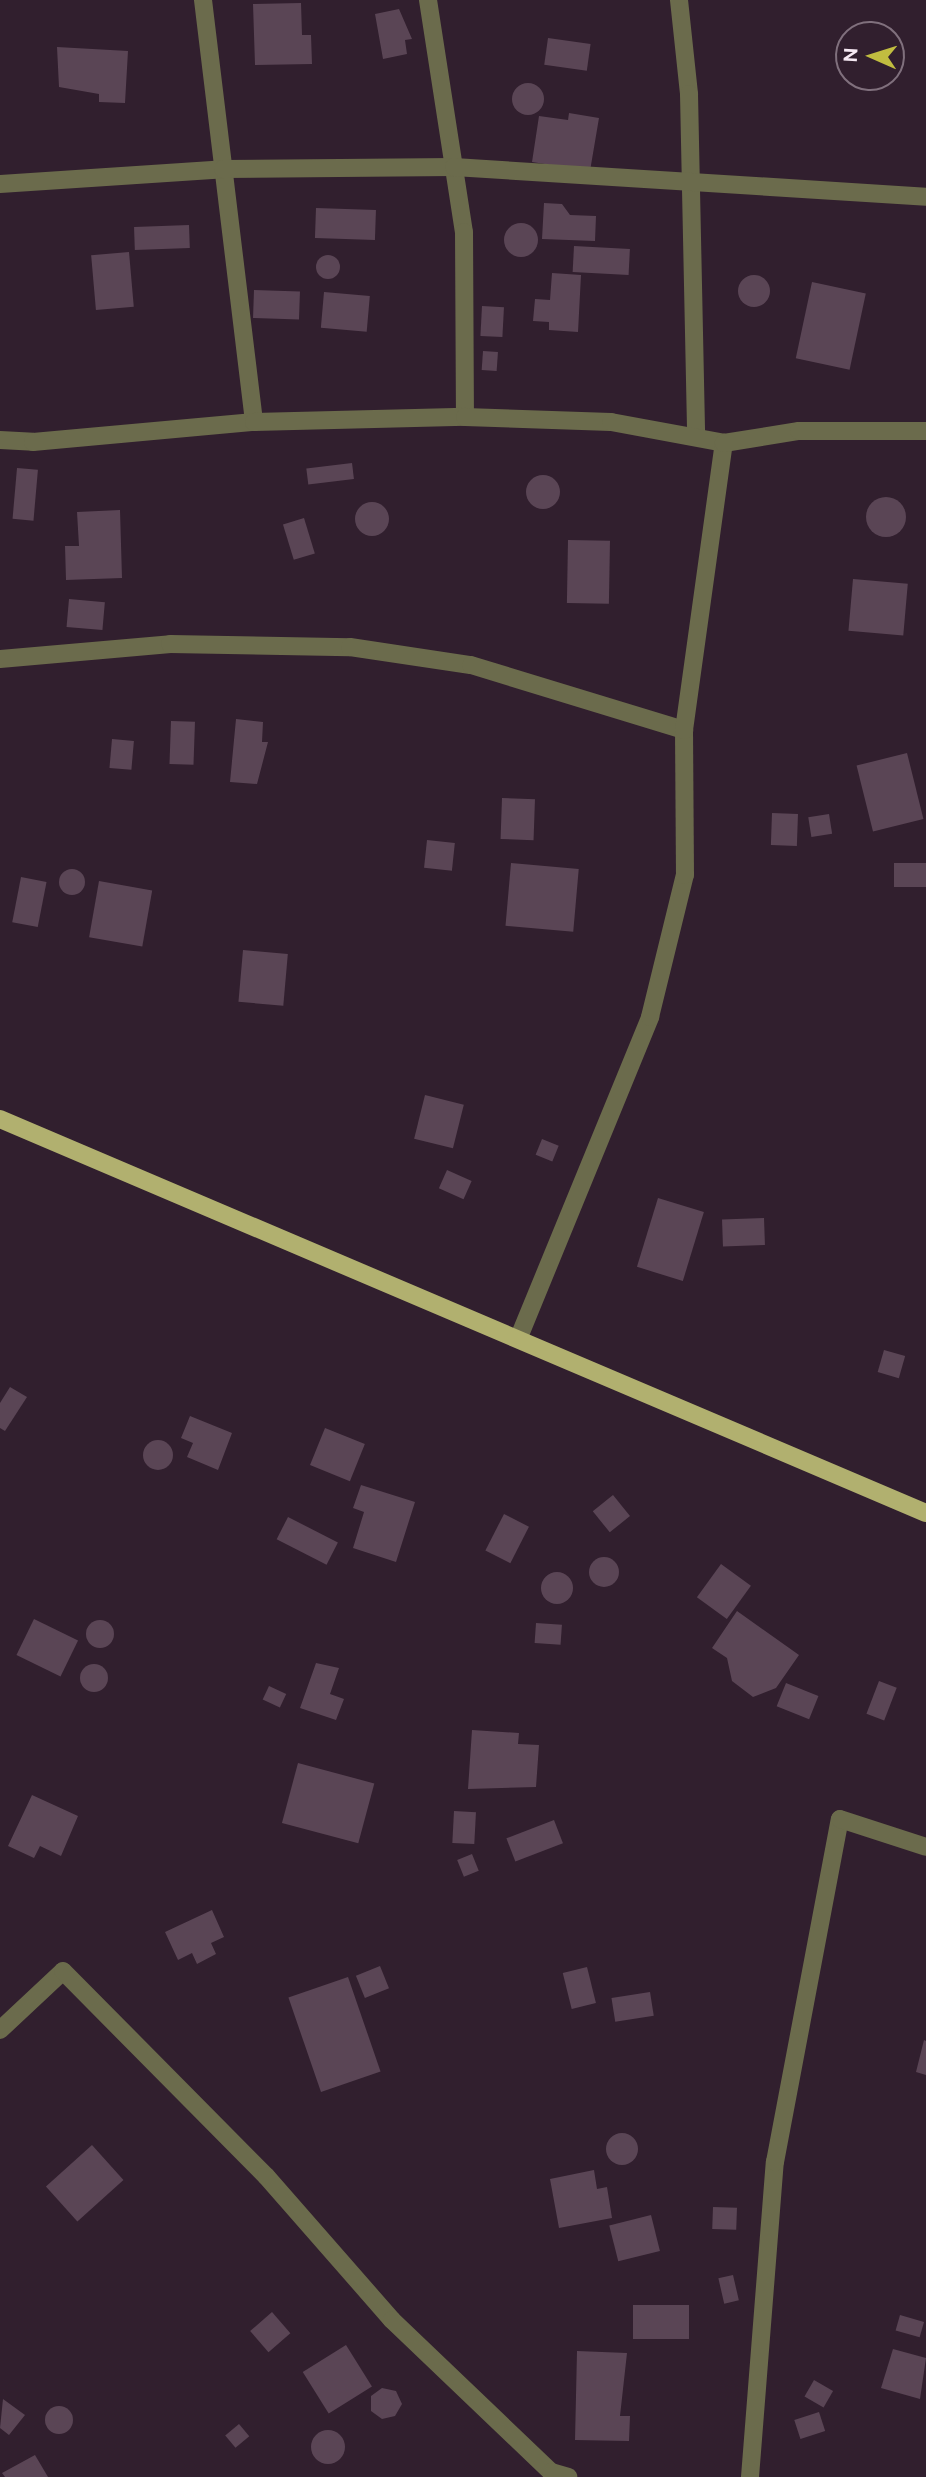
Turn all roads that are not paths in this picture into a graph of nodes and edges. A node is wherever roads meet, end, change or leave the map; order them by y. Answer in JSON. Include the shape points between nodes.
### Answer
{"nodes":[{"id":1,"x":203,"y":0,"type":"edge"},
{"id":2,"x":428,"y":0,"type":"edge"},
{"id":3,"x":680,"y":0,"type":"edge"},
{"id":4,"x":454,"y":167,"type":"junction"},
{"id":5,"x":223,"y":169,"type":"junction"},
{"id":6,"x":691,"y":183,"type":"junction"},
{"id":7,"x":0,"y":184,"type":"edge"},
{"id":8,"x":926,"y":197,"type":"edge"},
{"id":9,"x":465,"y":417,"type":"junction"},
{"id":10,"x":254,"y":422,"type":"junction"},
{"id":11,"x":926,"y":431,"type":"edge"},
{"id":12,"x":696,"y":436,"type":"junction"},
{"id":13,"x":0,"y":440,"type":"edge"},
{"id":14,"x":724,"y":443,"type":"junction"},
{"id":15,"x":0,"y":659,"type":"edge"},
{"id":16,"x":684,"y":730,"type":"junction"},
{"id":17,"x":0,"y":1119,"type":"edge"},
{"id":18,"x":519,"y":1337,"type":"junction"},
{"id":19,"x":926,"y":1513,"type":"edge"},
{"id":20,"x":926,"y":1847,"type":"edge"},
{"id":21,"x":0,"y":2030,"type":"edge"},
{"id":22,"x":556,"y":2475,"type":"edge"},
{"id":23,"x":750,"y":2477,"type":"edge"}],
"edges":[{"from":1,"to":5,"type":"street"},
{"from":2,"to":4,"type":"street"},
{"from":3,"to":6,"type":"street"},
{"from":4,"to":5,"type":"street"},
{"from":4,"to":6,"type":"street"},
{"from":4,"to":9,"type":"street","via":[[464,232]]},
{"from":5,"to":7,"type":"street"},
{"from":5,"to":10,"type":"street"},
{"from":6,"to":8,"type":"street"},
{"from":6,"to":12,"type":"street"},
{"from":9,"to":10,"type":"street"},
{"from":9,"to":12,"type":"street","via":[[611,422]]},
{"from":10,"to":13,"type":"street","via":[[33,442]]},
{"from":11,"to":14,"type":"street","via":[[799,431]]},
{"from":12,"to":14,"type":"street"},
{"from":14,"to":16,"type":"street"},
{"from":15,"to":16,"type":"street","via":[[170,644],[350,648],[471,665]]},
{"from":16,"to":18,"type":"street","via":[[685,875],[650,1017]]},
{"from":17,"to":18,"type":"main road"},
{"from":18,"to":19,"type":"main road"},
{"from":20,"to":23,"type":"street","via":[[841,1819],[775,2162]]},
{"from":21,"to":22,"type":"street","via":[[63,1971],[266,2176],[392,2320]]}]}
